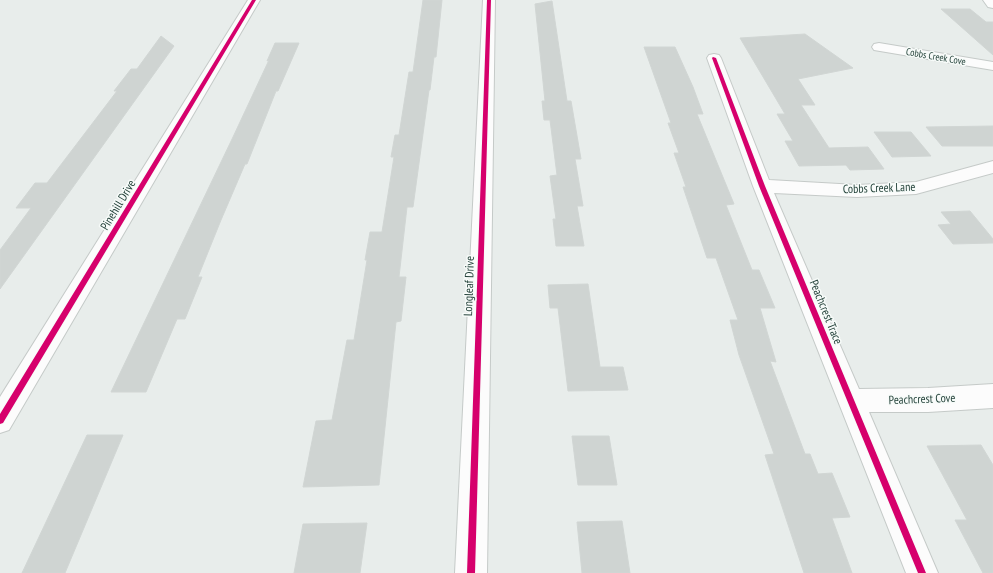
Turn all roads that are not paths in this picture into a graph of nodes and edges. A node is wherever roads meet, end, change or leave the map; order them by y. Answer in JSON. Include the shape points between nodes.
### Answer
{"nodes":[{"id":1,"x":254,"y":0,"type":"edge"},
{"id":2,"x":489,"y":0,"type":"edge"},
{"id":3,"x":989,"y":0,"type":"edge"},
{"id":4,"x":993,"y":4,"type":"edge"},
{"id":5,"x":879,"y":46,"type":"dead end"},
{"id":6,"x":714,"y":58,"type":"dead end"},
{"id":7,"x":993,"y":66,"type":"edge"},
{"id":8,"x":993,"y":167,"type":"edge"},
{"id":9,"x":762,"y":186,"type":"junction"},
{"id":10,"x":993,"y":396,"type":"edge"},
{"id":11,"x":851,"y":401,"type":"junction"},
{"id":12,"x":0,"y":421,"type":"edge"},
{"id":13,"x":471,"y":573,"type":"edge"},
{"id":14,"x":922,"y":573,"type":"edge"}],
"edges":[{"from":1,"to":12,"type":"street","name":"Pinehill Drive"},
{"from":2,"to":13,"type":"street","name":"Longleaf Drive"},
{"from":3,"to":4,"type":"street"},
{"from":5,"to":7,"type":"street","name":"Cobbs Creek Cove"},
{"from":6,"to":9,"type":"street","name":"Peachcrest Trace"},
{"from":8,"to":9,"type":"street","name":"Cobbs Creek Lane","via":[[916,188],[857,191]]},
{"from":9,"to":11,"type":"street","name":"Peachcrest Trace"},
{"from":10,"to":11,"type":"street","name":"Peachcrest Cove"},
{"from":11,"to":14,"type":"street","name":"Peachcrest Trace"}]}
